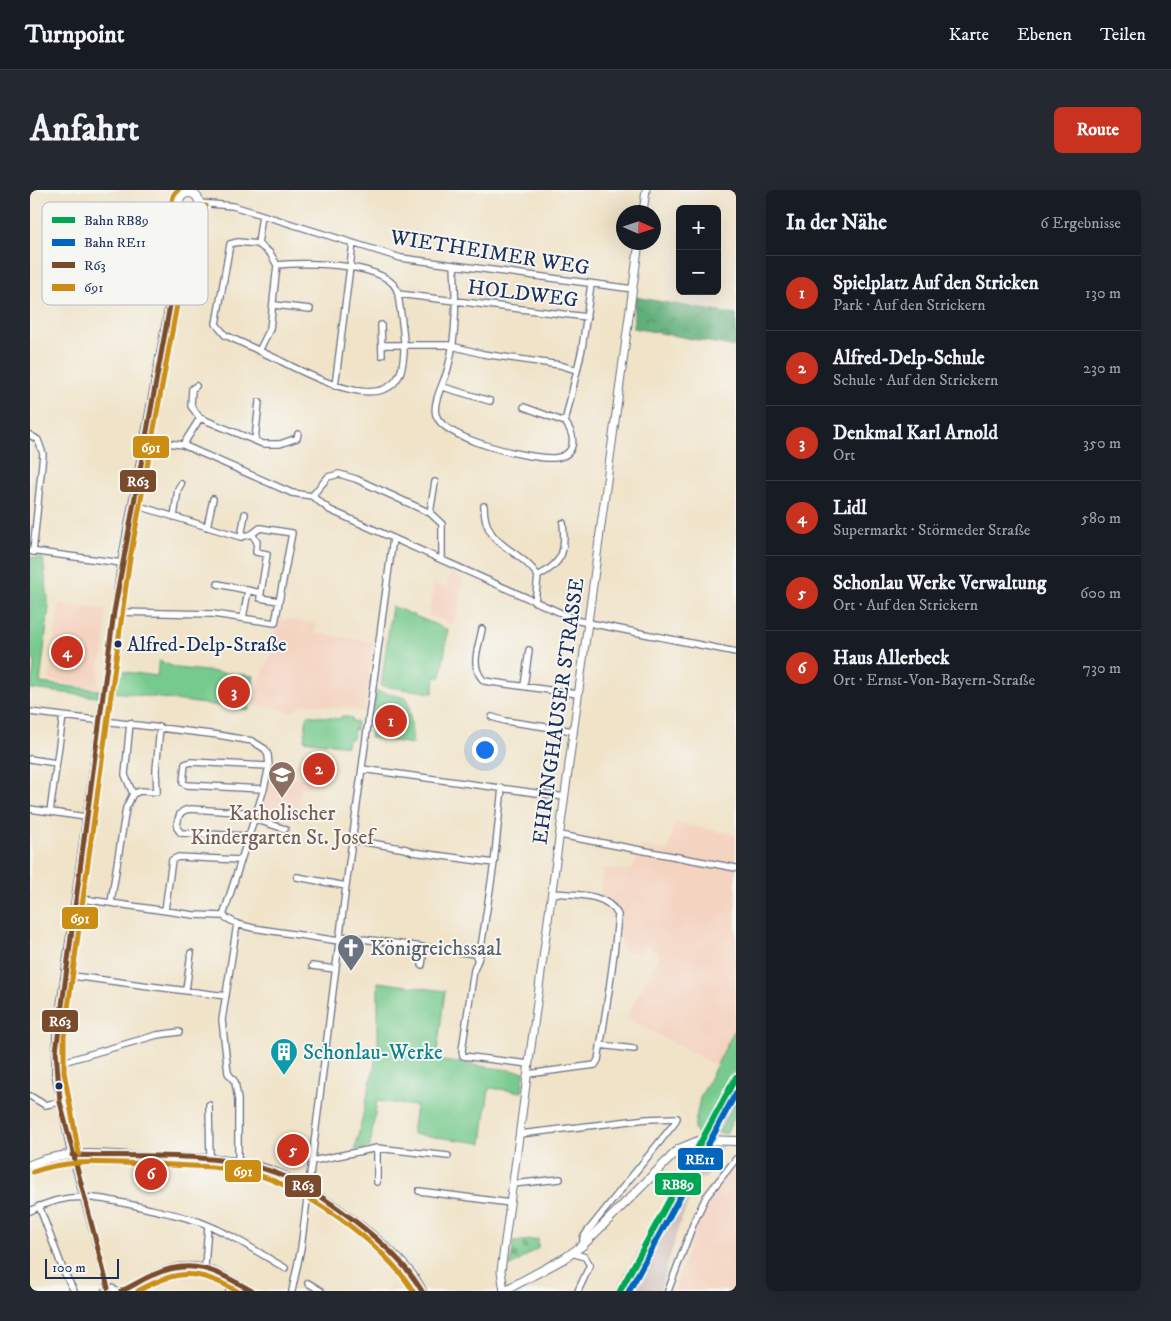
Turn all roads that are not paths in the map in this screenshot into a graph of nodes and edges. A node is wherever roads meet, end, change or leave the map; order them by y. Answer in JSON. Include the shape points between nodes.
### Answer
{"nodes":[{"id":1,"x":646,"y":190,"type":"edge"},
{"id":2,"x":191,"y":192,"type":"edge"},
{"id":3,"x":180,"y":202,"type":"edge"},
{"id":4,"x":199,"y":202,"type":"edge"},
{"id":5,"x":208,"y":204,"type":"edge"},
{"id":6,"x":644,"y":205,"type":"edge"},
{"id":7,"x":262,"y":215,"type":"junction"},
{"id":8,"x":353,"y":243,"type":"junction"},
{"id":9,"x":258,"y":244,"type":"junction"},
{"id":10,"x":638,"y":250,"type":"edge"},
{"id":11,"x":277,"y":265,"type":"junction"},
{"id":12,"x":454,"y":265,"type":"junction"},
{"id":13,"x":350,"y":268,"type":"junction"},
{"id":14,"x":592,"y":284,"type":"junction"},
{"id":15,"x":633,"y":290,"type":"junction"},
{"id":16,"x":401,"y":295,"type":"junction"},
{"id":17,"x":456,"y":301,"type":"junction"},
{"id":18,"x":274,"y":304,"type":"junction"},
{"id":19,"x":169,"y":305,"type":"edge"},
{"id":20,"x":310,"y":309,"type":"dead end"},
{"id":21,"x":587,"y":317,"type":"junction"},
{"id":22,"x":381,"y":325,"type":"dead end"},
{"id":23,"x":404,"y":344,"type":"junction"},
{"id":24,"x":383,"y":345,"type":"junction"},
{"id":25,"x":453,"y":346,"type":"junction"},
{"id":26,"x":260,"y":351,"type":"junction"},
{"id":27,"x":382,"y":355,"type":"dead end"},
{"id":28,"x":576,"y":370,"type":"junction"},
{"id":29,"x":196,"y":386,"type":"dead end"},
{"id":30,"x":334,"y":386,"type":"junction"},
{"id":31,"x":443,"y":387,"type":"junction"},
{"id":32,"x":490,"y":401,"type":"dead end"},
{"id":33,"x":259,"y":402,"type":"dead end"},
{"id":34,"x":524,"y":407,"type":"dead end"},
{"id":35,"x":200,"y":418,"type":"junction"},
{"id":36,"x":565,"y":422,"type":"junction"},
{"id":37,"x":298,"y":434,"type":"dead end"},
{"id":38,"x":30,"y":436,"type":"edge"},
{"id":39,"x":144,"y":440,"type":"junction"},
{"id":40,"x":255,"y":440,"type":"junction"},
{"id":41,"x":183,"y":445,"type":"junction"},
{"id":42,"x":435,"y":482,"type":"dead end"},
{"id":43,"x":181,"y":484,"type":"dead end"},
{"id":44,"x":312,"y":496,"type":"junction"},
{"id":45,"x":213,"y":499,"type":"dead end"},
{"id":46,"x":132,"y":504,"type":"junction"},
{"id":47,"x":484,"y":506,"type":"dead end"},
{"id":48,"x":430,"y":513,"type":"junction"},
{"id":49,"x":245,"y":514,"type":"dead end"},
{"id":50,"x":174,"y":517,"type":"junction"},
{"id":51,"x":563,"y":523,"type":"dead end"},
{"id":52,"x":207,"y":527,"type":"junction"},
{"id":53,"x":252,"y":534,"type":"junction"},
{"id":54,"x":241,"y":537,"type":"junction"},
{"id":55,"x":394,"y":538,"type":"junction"},
{"id":56,"x":31,"y":551,"type":"edge"},
{"id":57,"x":442,"y":558,"type":"junction"},
{"id":58,"x":122,"y":563,"type":"junction"},
{"id":59,"x":538,"y":576,"type":"junction"},
{"id":60,"x":218,"y":584,"type":"dead end"},
{"id":61,"x":248,"y":591,"type":"junction"},
{"id":62,"x":261,"y":593,"type":"junction"},
{"id":63,"x":279,"y":601,"type":"junction"},
{"id":64,"x":535,"y":602,"type":"junction"},
{"id":65,"x":114,"y":612,"type":"junction"},
{"id":66,"x":243,"y":618,"type":"junction"},
{"id":67,"x":588,"y":624,"type":"junction"},
{"id":68,"x":482,"y":629,"type":"dead end"},
{"id":69,"x":529,"y":650,"type":"dead end"},
{"id":70,"x":736,"y":652,"type":"edge"},
{"id":71,"x":524,"y":686,"type":"junction"},
{"id":72,"x":578,"y":694,"type":"junction"},
{"id":73,"x":30,"y":712,"type":"edge"},
{"id":74,"x":63,"y":716,"type":"junction"},
{"id":75,"x":492,"y":717,"type":"dead end"},
{"id":76,"x":100,"y":720,"type":"junction"},
{"id":77,"x":130,"y":723,"type":"junction"},
{"id":78,"x":160,"y":727,"type":"junction"},
{"id":79,"x":574,"y":731,"type":"junction"},
{"id":80,"x":30,"y":759,"type":"edge"},
{"id":81,"x":56,"y":763,"type":"junction"},
{"id":82,"x":269,"y":766,"type":"junction"},
{"id":83,"x":362,"y":769,"type":"junction"},
{"id":84,"x":502,"y":788,"type":"junction"},
{"id":85,"x":264,"y":789,"type":"junction"},
{"id":86,"x":133,"y":794,"type":"junction"},
{"id":87,"x":565,"y":797,"type":"junction"},
{"id":88,"x":30,"y":809,"type":"edge"},
{"id":89,"x":50,"y":812,"type":"junction"},
{"id":90,"x":255,"y":816,"type":"junction"},
{"id":91,"x":86,"y":817,"type":"junction"},
{"id":92,"x":285,"y":829,"type":"dead end"},
{"id":93,"x":560,"y":835,"type":"junction"},
{"id":94,"x":248,"y":836,"type":"junction"},
{"id":95,"x":353,"y":840,"type":"junction"},
{"id":96,"x":240,"y":860,"type":"junction"},
{"id":97,"x":494,"y":863,"type":"junction"},
{"id":98,"x":736,"y":868,"type":"edge"},
{"id":99,"x":297,"y":877,"type":"dead end"},
{"id":100,"x":346,"y":886,"type":"junction"},
{"id":101,"x":552,"y":893,"type":"junction"},
{"id":102,"x":76,"y":898,"type":"junction"},
{"id":103,"x":111,"y":902,"type":"junction"},
{"id":104,"x":165,"y":910,"type":"junction"},
{"id":105,"x":223,"y":916,"type":"junction"},
{"id":106,"x":237,"y":924,"type":"junction"},
{"id":107,"x":339,"y":938,"type":"junction"},
{"id":108,"x":424,"y":948,"type":"junction"},
{"id":109,"x":191,"y":953,"type":"dead end"},
{"id":110,"x":478,"y":960,"type":"junction"},
{"id":111,"x":422,"y":965,"type":"dead end"},
{"id":112,"x":312,"y":966,"type":"dead end"},
{"id":113,"x":335,"y":969,"type":"junction"},
{"id":114,"x":65,"y":975,"type":"junction"},
{"id":115,"x":186,"y":990,"type":"junction"},
{"id":116,"x":226,"y":996,"type":"junction"},
{"id":117,"x":180,"y":1032,"type":"dead end"},
{"id":118,"x":600,"y":1045,"type":"junction"},
{"id":119,"x":634,"y":1049,"type":"dead end"},
{"id":120,"x":56,"y":1064,"type":"junction"},
{"id":121,"x":529,"y":1064,"type":"junction"},
{"id":122,"x":528,"y":1074,"type":"junction"},
{"id":123,"x":30,"y":1096,"type":"edge"},
{"id":124,"x":60,"y":1102,"type":"junction"},
{"id":125,"x":209,"y":1105,"type":"dead end"},
{"id":126,"x":520,"y":1134,"type":"junction"},
{"id":127,"x":736,"y":1141,"type":"edge"},
{"id":128,"x":377,"y":1148,"type":"junction"},
{"id":129,"x":72,"y":1155,"type":"junction"},
{"id":130,"x":448,"y":1156,"type":"dead end"},
{"id":131,"x":736,"y":1158,"type":"edge"},
{"id":132,"x":210,"y":1159,"type":"junction"},
{"id":133,"x":238,"y":1162,"type":"junction"},
{"id":134,"x":312,"y":1162,"type":"junction"},
{"id":135,"x":30,"y":1165,"type":"edge"},
{"id":136,"x":560,"y":1179,"type":"dead end"},
{"id":137,"x":377,"y":1182,"type":"dead end"},
{"id":138,"x":513,"y":1184,"type":"junction"},
{"id":139,"x":307,"y":1189,"type":"junction"},
{"id":140,"x":419,"y":1191,"type":"dead end"},
{"id":141,"x":83,"y":1196,"type":"junction"},
{"id":142,"x":510,"y":1202,"type":"junction"},
{"id":143,"x":39,"y":1206,"type":"junction"},
{"id":144,"x":30,"y":1211,"type":"edge"},
{"id":145,"x":208,"y":1226,"type":"junction"},
{"id":146,"x":583,"y":1245,"type":"junction"},
{"id":147,"x":572,"y":1253,"type":"junction"},
{"id":148,"x":205,"y":1266,"type":"junction"},
{"id":149,"x":285,"y":1268,"type":"dead end"},
{"id":150,"x":235,"y":1281,"type":"junction"},
{"id":151,"x":308,"y":1283,"type":"dead end"},
{"id":152,"x":107,"y":1290,"type":"edge"},
{"id":153,"x":74,"y":1291,"type":"edge"},
{"id":154,"x":116,"y":1291,"type":"edge"},
{"id":155,"x":121,"y":1291,"type":"edge"},
{"id":156,"x":229,"y":1291,"type":"edge"},
{"id":157,"x":252,"y":1291,"type":"edge"},
{"id":158,"x":292,"y":1291,"type":"edge"},
{"id":159,"x":321,"y":1291,"type":"edge"},
{"id":160,"x":422,"y":1291,"type":"edge"},
{"id":161,"x":504,"y":1291,"type":"edge"},
{"id":162,"x":578,"y":1291,"type":"edge"},
{"id":163,"x":668,"y":1291,"type":"edge"}],
"edges":[{"from":1,"to":6,"type":"street"},
{"from":2,"to":3,"type":"main road","via":[[183,195]]},
{"from":2,"to":4,"type":"main road"},
{"from":5,"to":7,"type":"street","name":"WIETHEIMER WEG","via":[[233,206]]},
{"from":7,"to":8,"type":"street","name":"WIETHEIMER WEG"},
{"from":7,"to":9,"type":"street"},
{"from":8,"to":12,"type":"street","name":"WIETHEIMER WEG","via":[[401,258]]},
{"from":8,"to":13,"type":"street"},
{"from":9,"to":11,"type":"street","via":[[270,253]]},
{"from":9,"to":26,"type":"street","via":[[230,244],[215,321],[225,335]]},
{"from":10,"to":15,"type":"street","name":"EHRINGHAUSER STRASSE"},
{"from":11,"to":13,"type":"street","via":[[312,263]]},
{"from":11,"to":18,"type":"street"},
{"from":12,"to":14,"type":"street","name":"WIETHEIMER WEG"},
{"from":12,"to":17,"type":"street"},
{"from":13,"to":16,"type":"street","via":[[386,277],[396,285]]},
{"from":13,"to":30,"type":"street"},
{"from":14,"to":15,"type":"street","name":"WIETHEIMER WEG"},
{"from":14,"to":21,"type":"street"},
{"from":15,"to":67,"type":"street","name":"EHRINGHAUSER STRASSE"},
{"from":16,"to":17,"type":"street","name":"HOLDWEG"},
{"from":16,"to":23,"type":"street"},
{"from":17,"to":21,"type":"street","name":"HOLDWEG"},
{"from":17,"to":25,"type":"street"},
{"from":18,"to":20,"type":"street"},
{"from":18,"to":26,"type":"street","via":[[270,329]]},
{"from":19,"to":39,"type":"main road"},
{"from":21,"to":28,"type":"street"},
{"from":22,"to":24,"type":"street"},
{"from":23,"to":24,"type":"street"},
{"from":23,"to":25,"type":"street"},
{"from":23,"to":30,"type":"street","via":[[401,370],[386,387],[359,391]]},
{"from":24,"to":27,"type":"street"},
{"from":25,"to":28,"type":"street"},
{"from":25,"to":31,"type":"street"},
{"from":26,"to":30,"type":"street"},
{"from":28,"to":36,"type":"street"},
{"from":29,"to":35,"type":"street","via":[[192,390],[191,406]]},
{"from":31,"to":32,"type":"street"},
{"from":31,"to":36,"type":"street","via":[[435,405],[440,423],[458,435],[491,446],[541,458],[562,456],[573,445],[571,429]]},
{"from":33,"to":40,"type":"street"},
{"from":34,"to":36,"type":"street"},
{"from":35,"to":40,"type":"street"},
{"from":35,"to":41,"type":"street"},
{"from":37,"to":40,"type":"street","via":[[297,438],[271,445]]},
{"from":38,"to":56,"type":"street","via":[[38,440],[43,454]]},
{"from":39,"to":41,"type":"street"},
{"from":39,"to":46,"type":"main road"},
{"from":41,"to":44,"type":"street","via":[[292,493]]},
{"from":42,"to":48,"type":"street"},
{"from":43,"to":50,"type":"street"},
{"from":44,"to":48,"type":"street","via":[[328,477],[339,474]]},
{"from":44,"to":55,"type":"street","via":[[330,510]]},
{"from":45,"to":52,"type":"street"},
{"from":46,"to":50,"type":"street"},
{"from":46,"to":58,"type":"main road"},
{"from":47,"to":59,"type":"street","via":[[484,518],[494,539],[524,560]]},
{"from":48,"to":57,"type":"street","via":[[442,524]]},
{"from":49,"to":54,"type":"street"},
{"from":50,"to":52,"type":"street"},
{"from":51,"to":59,"type":"street","via":[[558,564]]},
{"from":52,"to":54,"type":"street"},
{"from":53,"to":54,"type":"street"},
{"from":53,"to":62,"type":"street","via":[[257,542],[256,552],[267,554]]},
{"from":53,"to":63,"type":"street","via":[[260,528],[292,533]]},
{"from":55,"to":57,"type":"street"},
{"from":55,"to":83,"type":"street"},
{"from":56,"to":58,"type":"street"},
{"from":57,"to":64,"type":"street"},
{"from":58,"to":65,"type":"main road"},
{"from":59,"to":64,"type":"street"},
{"from":60,"to":61,"type":"street"},
{"from":61,"to":62,"type":"street"},
{"from":61,"to":66,"type":"street"},
{"from":62,"to":63,"type":"street","via":[[260,598]]},
{"from":63,"to":66,"type":"street","via":[[275,623]]},
{"from":64,"to":67,"type":"street"},
{"from":65,"to":66,"type":"street","via":[[213,614]]},
{"from":65,"to":76,"type":"main road"},
{"from":67,"to":70,"type":"street"},
{"from":67,"to":72,"type":"street","name":"EHRINGHAUSER STRASSE"},
{"from":68,"to":71,"type":"street","via":[[475,658],[478,676],[484,681]]},
{"from":69,"to":71,"type":"street"},
{"from":71,"to":72,"type":"street"},
{"from":72,"to":79,"type":"street","name":"EHRINGHAUSER STRASSE"},
{"from":73,"to":74,"type":"street"},
{"from":74,"to":76,"type":"street"},
{"from":74,"to":81,"type":"street"},
{"from":75,"to":79,"type":"street"},
{"from":76,"to":77,"type":"street"},
{"from":76,"to":91,"type":"main road"},
{"from":77,"to":78,"type":"street"},
{"from":77,"to":86,"type":"street","via":[[126,775]]},
{"from":78,"to":82,"type":"street","via":[[252,741],[261,745],[268,755]]},
{"from":78,"to":86,"type":"street","via":[[157,792],[140,790]]},
{"from":79,"to":87,"type":"street","name":"EHRINGHAUSER STRASSE"},
{"from":80,"to":81,"type":"street"},
{"from":81,"to":89,"type":"street"},
{"from":82,"to":85,"type":"street"},
{"from":82,"to":85,"type":"street","via":[[185,764],[182,777],[182,783],[187,785]]},
{"from":83,"to":84,"type":"street"},
{"from":83,"to":95,"type":"street"},
{"from":84,"to":87,"type":"street"},
{"from":84,"to":97,"type":"street"},
{"from":85,"to":90,"type":"street"},
{"from":86,"to":103,"type":"street","via":[[126,808]]},
{"from":87,"to":93,"type":"street","name":"EHRINGHAUSER STRASSE"},
{"from":88,"to":89,"type":"street"},
{"from":89,"to":91,"type":"street"},
{"from":90,"to":92,"type":"street"},
{"from":90,"to":94,"type":"street"},
{"from":90,"to":94,"type":"street","via":[[216,810],[182,811],[178,816],[177,828],[181,832]]},
{"from":91,"to":102,"type":"main road"},
{"from":93,"to":98,"type":"street"},
{"from":93,"to":101,"type":"street","name":"EHRINGHAUSER STRASSE"},
{"from":94,"to":96,"type":"street"},
{"from":95,"to":97,"type":"street"},
{"from":95,"to":100,"type":"street"},
{"from":96,"to":104,"type":"street","via":[[178,857],[172,860]]},
{"from":96,"to":105,"type":"street"},
{"from":97,"to":110,"type":"street"},
{"from":99,"to":100,"type":"street"},
{"from":100,"to":107,"type":"street"},
{"from":101,"to":118,"type":"street","via":[[608,901],[618,915],[613,970]]},
{"from":101,"to":121,"type":"street","name":"EHRINGHAUSER STRASSE"},
{"from":102,"to":103,"type":"street"},
{"from":102,"to":114,"type":"main road"},
{"from":103,"to":104,"type":"street"},
{"from":104,"to":105,"type":"street"},
{"from":105,"to":106,"type":"street"},
{"from":106,"to":107,"type":"street"},
{"from":106,"to":116,"type":"street"},
{"from":107,"to":108,"type":"street"},
{"from":107,"to":113,"type":"street"},
{"from":108,"to":110,"type":"street","via":[[475,954]]},
{"from":108,"to":111,"type":"street"},
{"from":109,"to":115,"type":"street"},
{"from":110,"to":121,"type":"street","via":[[463,1056]]},
{"from":112,"to":113,"type":"street"},
{"from":113,"to":134,"type":"street"},
{"from":114,"to":115,"type":"street"},
{"from":114,"to":120,"type":"main road"},
{"from":115,"to":116,"type":"street"},
{"from":116,"to":133,"type":"street","via":[[222,1020],[228,1073],[236,1082]]},
{"from":117,"to":120,"type":"street","via":[[157,1035]]},
{"from":118,"to":119,"type":"street"},
{"from":118,"to":122,"type":"street","via":[[595,1065]]},
{"from":120,"to":124,"type":"main road"},
{"from":121,"to":122,"type":"street","name":"EHRINGHAUSER STRASSE"},
{"from":122,"to":126,"type":"street","name":"EHRINGHAUSER STRASSE"},
{"from":123,"to":124,"type":"street","via":[[45,1105]]},
{"from":124,"to":129,"type":"main road"},
{"from":125,"to":132,"type":"street"},
{"from":126,"to":138,"type":"street","name":"EHRINGHAUSER STRASSE"},
{"from":126,"to":146,"type":"street","via":[[677,1118],[587,1232]]},
{"from":127,"to":146,"type":"main road","via":[[695,1141],[673,1153]]},
{"from":128,"to":130,"type":"street"},
{"from":128,"to":134,"type":"street"},
{"from":128,"to":137,"type":"street"},
{"from":129,"to":132,"type":"main road"},
{"from":129,"to":135,"type":"main road"},
{"from":129,"to":141,"type":"street"},
{"from":131,"to":163,"type":"street","via":[[706,1197]]},
{"from":132,"to":133,"type":"main road"},
{"from":133,"to":139,"type":"main road","via":[[280,1174]]},
{"from":134,"to":139,"type":"street"},
{"from":136,"to":138,"type":"street"},
{"from":138,"to":142,"type":"street","name":"EHRINGHAUSER STRASSE"},
{"from":139,"to":158,"type":"street","via":[[297,1279]]},
{"from":139,"to":160,"type":"main road","via":[[392,1253],[409,1270]]},
{"from":140,"to":142,"type":"street"},
{"from":141,"to":143,"type":"street","via":[[58,1199]]},
{"from":141,"to":145,"type":"street"},
{"from":141,"to":152,"type":"street"},
{"from":142,"to":161,"type":"street","name":"EHRINGHAUSER STRASSE","via":[[501,1271]]},
{"from":143,"to":144,"type":"street"},
{"from":143,"to":153,"type":"street"},
{"from":145,"to":148,"type":"street"},
{"from":145,"to":149,"type":"street"},
{"from":146,"to":147,"type":"main road"},
{"from":147,"to":161,"type":"main road"},
{"from":147,"to":162,"type":"street","via":[[585,1257],[590,1265]]},
{"from":148,"to":150,"type":"street"},
{"from":148,"to":155,"type":"street","via":[[182,1267],[154,1274]]},
{"from":150,"to":156,"type":"street"},
{"from":150,"to":157,"type":"street"},
{"from":151,"to":159,"type":"street"},
{"from":152,"to":154,"type":"street"}]}
